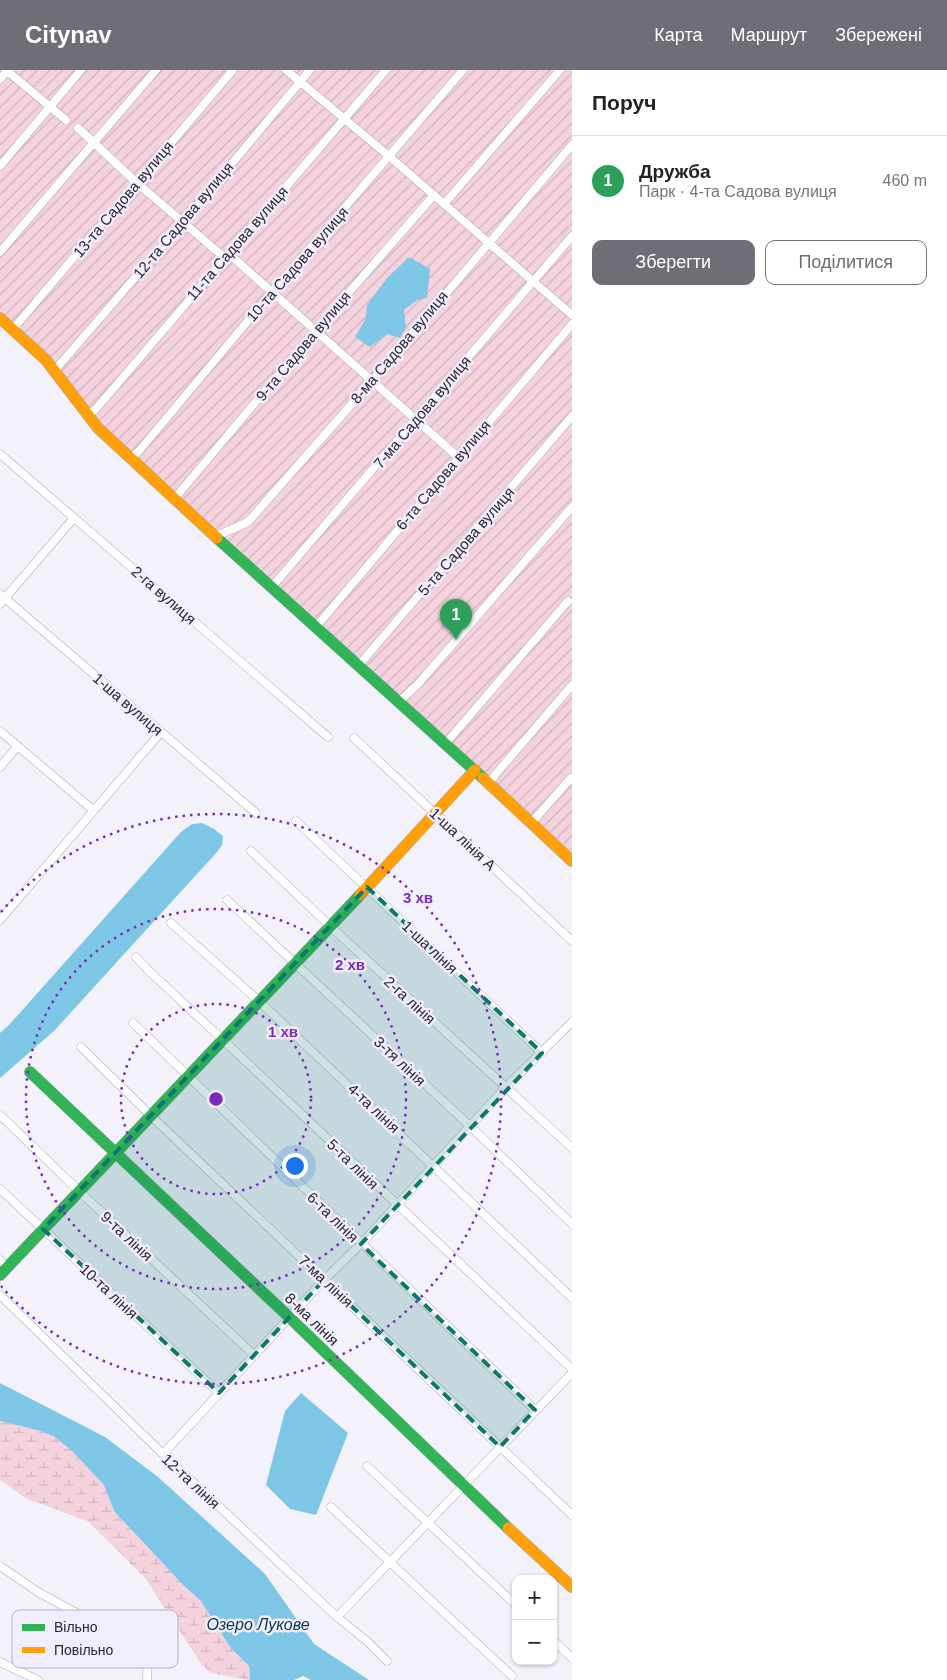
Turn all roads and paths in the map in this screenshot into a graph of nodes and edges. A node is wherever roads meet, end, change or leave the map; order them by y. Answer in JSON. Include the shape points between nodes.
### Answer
{"nodes":[{"id":1,"x":7,"y":70,"type":"edge"},
{"id":2,"x":80,"y":70,"type":"edge"},
{"id":3,"x":156,"y":70,"type":"edge"},
{"id":4,"x":233,"y":70,"type":"edge"},
{"id":5,"x":286,"y":70,"type":"edge"},
{"id":6,"x":310,"y":70,"type":"edge"},
{"id":7,"x":386,"y":70,"type":"edge"},
{"id":8,"x":463,"y":70,"type":"edge"},
{"id":9,"x":560,"y":70,"type":"edge"},
{"id":10,"x":0,"y":79,"type":"edge"},
{"id":11,"x":300,"y":82,"type":"junction"},
{"id":12,"x":50,"y":106,"type":"junction"},
{"id":13,"x":344,"y":119,"type":"junction"},
{"id":14,"x":66,"y":120,"type":"dead end"},
{"id":15,"x":78,"y":128,"type":"dead end"},
{"id":16,"x":94,"y":142,"type":"junction"},
{"id":17,"x":572,"y":145,"type":"edge"},
{"id":18,"x":390,"y":157,"type":"junction"},
{"id":19,"x":0,"y":166,"type":"edge"},
{"id":20,"x":137,"y":183,"type":"junction"},
{"id":21,"x":434,"y":195,"type":"junction"},
{"id":22,"x":444,"y":204,"type":"junction"},
{"id":23,"x":183,"y":222,"type":"junction"},
{"id":24,"x":572,"y":236,"type":"edge"},
{"id":25,"x":488,"y":243,"type":"junction"},
{"id":26,"x":0,"y":252,"type":"edge"},
{"id":27,"x":226,"y":256,"type":"junction"},
{"id":28,"x":532,"y":281,"type":"junction"},
{"id":29,"x":272,"y":292,"type":"junction"},
{"id":30,"x":572,"y":316,"type":"edge"},
{"id":31,"x":0,"y":318,"type":"edge"},
{"id":32,"x":572,"y":324,"type":"edge"},
{"id":33,"x":13,"y":329,"type":"junction"},
{"id":34,"x":316,"y":330,"type":"junction"},
{"id":35,"x":55,"y":370,"type":"junction"},
{"id":36,"x":372,"y":381,"type":"junction"},
{"id":37,"x":87,"y":414,"type":"junction"},
{"id":38,"x":572,"y":416,"type":"edge"},
{"id":39,"x":416,"y":420,"type":"junction"},
{"id":40,"x":0,"y":454,"type":"edge"},
{"id":41,"x":458,"y":457,"type":"junction"},
{"id":42,"x":131,"y":458,"type":"junction"},
{"id":43,"x":175,"y":498,"type":"junction"},
{"id":44,"x":572,"y":507,"type":"edge"},
{"id":45,"x":74,"y":518,"type":"junction"},
{"id":46,"x":216,"y":536,"type":"junction"},
{"id":47,"x":272,"y":588,"type":"junction"},
{"id":48,"x":2,"y":599,"type":"edge"},
{"id":49,"x":568,"y":601,"type":"dead end"},
{"id":50,"x":316,"y":627,"type":"junction"},
{"id":51,"x":358,"y":665,"type":"junction"},
{"id":52,"x":572,"y":685,"type":"edge"},
{"id":53,"x":399,"y":702,"type":"junction"},
{"id":54,"x":0,"y":731,"type":"edge"},
{"id":55,"x":161,"y":732,"type":"junction"},
{"id":56,"x":328,"y":736,"type":"dead end"},
{"id":57,"x":354,"y":738,"type":"dead end"},
{"id":58,"x":446,"y":742,"type":"junction"},
{"id":59,"x":18,"y":746,"type":"junction"},
{"id":60,"x":0,"y":767,"type":"edge"},
{"id":61,"x":475,"y":770,"type":"junction"},
{"id":62,"x":571,"y":778,"type":"edge"},
{"id":63,"x":490,"y":783,"type":"junction"},
{"id":64,"x":93,"y":810,"type":"junction"},
{"id":65,"x":256,"y":813,"type":"dead end"},
{"id":66,"x":436,"y":813,"type":"junction"},
{"id":67,"x":296,"y":821,"type":"dead end"},
{"id":68,"x":532,"y":822,"type":"junction"},
{"id":69,"x":251,"y":850,"type":"dead end"},
{"id":70,"x":572,"y":861,"type":"edge"},
{"id":71,"x":367,"y":887,"type":"junction"},
{"id":72,"x":227,"y":900,"type":"dead end"},
{"id":73,"x":0,"y":920,"type":"edge"},
{"id":74,"x":171,"y":923,"type":"dead end"},
{"id":75,"x":330,"y":926,"type":"junction"},
{"id":76,"x":572,"y":941,"type":"edge"},
{"id":77,"x":136,"y":957,"type":"dead end"},
{"id":78,"x":295,"y":963,"type":"junction"},
{"id":79,"x":260,"y":1001,"type":"junction"},
{"id":80,"x":572,"y":1022,"type":"edge"},
{"id":81,"x":132,"y":1023,"type":"dead end"},
{"id":82,"x":223,"y":1040,"type":"junction"},
{"id":83,"x":81,"y":1047,"type":"dead end"},
{"id":84,"x":542,"y":1053,"type":"junction"},
{"id":85,"x":30,"y":1072,"type":"dead end"},
{"id":86,"x":187,"y":1077,"type":"junction"},
{"id":87,"x":506,"y":1087,"type":"junction"},
{"id":88,"x":0,"y":1115,"type":"edge"},
{"id":89,"x":150,"y":1115,"type":"junction"},
{"id":90,"x":470,"y":1126,"type":"junction"},
{"id":91,"x":572,"y":1148,"type":"edge"},
{"id":92,"x":115,"y":1152,"type":"junction"},
{"id":93,"x":434,"y":1165,"type":"junction"},
{"id":94,"x":0,"y":1188,"type":"edge"},
{"id":95,"x":79,"y":1191,"type":"junction"},
{"id":96,"x":397,"y":1206,"type":"junction"},
{"id":97,"x":572,"y":1224,"type":"edge"},
{"id":98,"x":43,"y":1229,"type":"junction"},
{"id":99,"x":361,"y":1244,"type":"junction"},
{"id":100,"x":2,"y":1267,"type":"edge"},
{"id":101,"x":324,"y":1280,"type":"junction"},
{"id":102,"x":0,"y":1295,"type":"edge"},
{"id":103,"x":572,"y":1298,"type":"edge"},
{"id":104,"x":290,"y":1318,"type":"junction"},
{"id":105,"x":255,"y":1356,"type":"junction"},
{"id":106,"x":572,"y":1371,"type":"edge"},
{"id":107,"x":219,"y":1393,"type":"junction"},
{"id":108,"x":535,"y":1410,"type":"junction"},
{"id":109,"x":500,"y":1447,"type":"junction"},
{"id":110,"x":162,"y":1454,"type":"junction"},
{"id":111,"x":367,"y":1466,"type":"dead end"},
{"id":112,"x":463,"y":1486,"type":"junction"},
{"id":113,"x":331,"y":1508,"type":"dead end"},
{"id":114,"x":572,"y":1515,"type":"edge"},
{"id":115,"x":429,"y":1522,"type":"junction"},
{"id":116,"x":390,"y":1563,"type":"junction"},
{"id":117,"x":0,"y":1566,"type":"edge"},
{"id":118,"x":572,"y":1587,"type":"edge"},
{"id":119,"x":512,"y":1601,"type":"edge"},
{"id":120,"x":71,"y":1610,"type":"edge"},
{"id":121,"x":337,"y":1617,"type":"junction"},
{"id":122,"x":557,"y":1644,"type":"edge"},
{"id":123,"x":572,"y":1658,"type":"edge"},
{"id":124,"x":0,"y":1662,"type":"edge"},
{"id":125,"x":387,"y":1662,"type":"dead end"},
{"id":126,"x":12,"y":1668,"type":"edge"},
{"id":127,"x":13,"y":1668,"type":"edge"},
{"id":128,"x":512,"y":1676,"type":"dead end"},
{"id":129,"x":38,"y":1680,"type":"edge"}],
"edges":[{"from":1,"to":10,"type":"street"},
{"from":1,"to":12,"type":"street"},
{"from":2,"to":12,"type":"street"},
{"from":3,"to":16,"type":"street"},
{"from":4,"to":20,"type":"street","name":"13-та Садова вулиця"},
{"from":5,"to":11,"type":"street"},
{"from":6,"to":11,"type":"street","name":"12-та Садова вулиця"},
{"from":7,"to":13,"type":"street","name":"11-та Садова вулиця"},
{"from":8,"to":18,"type":"street","name":"10-та Садова вулиця"},
{"from":9,"to":22,"type":"street"},
{"from":11,"to":13,"type":"street"},
{"from":11,"to":23,"type":"street","name":"12-та Садова вулиця"},
{"from":12,"to":14,"type":"street"},
{"from":12,"to":19,"type":"street"},
{"from":13,"to":18,"type":"street"},
{"from":13,"to":27,"type":"street","name":"11-та Садова вулиця"},
{"from":15,"to":16,"type":"street"},
{"from":16,"to":20,"type":"street"},
{"from":16,"to":26,"type":"street"},
{"from":17,"to":25,"type":"street","name":"8-ма Садова вулиця"},
{"from":18,"to":21,"type":"street"},
{"from":18,"to":29,"type":"street","name":"10-та Садова вулиця"},
{"from":20,"to":23,"type":"street"},
{"from":20,"to":33,"type":"street","name":"13-та Садова вулиця"},
{"from":21,"to":22,"type":"street"},
{"from":21,"to":34,"type":"street","name":"9-та Садова вулиця"},
{"from":22,"to":25,"type":"street"},
{"from":23,"to":27,"type":"street"},
{"from":23,"to":35,"type":"street","name":"12-та Садова вулиця"},
{"from":24,"to":28,"type":"street","name":"7-ма Садова вулиця"},
{"from":25,"to":28,"type":"street"},
{"from":25,"to":36,"type":"street","name":"8-ма Садова вулиця"},
{"from":27,"to":29,"type":"street"},
{"from":27,"to":37,"type":"street","name":"11-та Садова вулиця","via":[[95,410]]},
{"from":28,"to":30,"type":"street"},
{"from":28,"to":39,"type":"street","name":"7-ма Садова вулиця"},
{"from":29,"to":34,"type":"street"},
{"from":29,"to":42,"type":"street","name":"10-та Садова вулиця"},
{"from":31,"to":33,"type":"street"},
{"from":32,"to":41,"type":"street","name":"6-та Садова вулиця"},
{"from":33,"to":35,"type":"street"},
{"from":34,"to":36,"type":"street"},
{"from":34,"to":43,"type":"street","name":"9-та Садова вулиця"},
{"from":35,"to":37,"type":"street"},
{"from":36,"to":39,"type":"street"},
{"from":36,"to":46,"type":"street","name":"8-ма Садова вулиця","via":[[248,522]]},
{"from":37,"to":42,"type":"street"},
{"from":38,"to":51,"type":"street","name":"5-та Садова вулиця"},
{"from":39,"to":41,"type":"street"},
{"from":39,"to":47,"type":"street","name":"7-ма Садова вулиця"},
{"from":40,"to":45,"type":"street","name":"2-га вулиця"},
{"from":41,"to":50,"type":"street","name":"6-та Садова вулиця"},
{"from":42,"to":43,"type":"street"},
{"from":43,"to":46,"type":"street"},
{"from":44,"to":53,"type":"street"},
{"from":45,"to":48,"type":"street"},
{"from":45,"to":56,"type":"street","name":"2-га вулиця"},
{"from":46,"to":47,"type":"street"},
{"from":47,"to":50,"type":"street"},
{"from":48,"to":55,"type":"street","name":"1-ша вулиця"},
{"from":49,"to":58,"type":"street"},
{"from":50,"to":51,"type":"street"},
{"from":51,"to":53,"type":"street"},
{"from":52,"to":63,"type":"street"},
{"from":53,"to":58,"type":"street"},
{"from":54,"to":59,"type":"street"},
{"from":55,"to":64,"type":"street"},
{"from":55,"to":65,"type":"street","name":"1-ша вулиця"},
{"from":57,"to":66,"type":"street","name":"1-ша лінія А"},
{"from":58,"to":61,"type":"street"},
{"from":59,"to":60,"type":"street"},
{"from":59,"to":64,"type":"street"},
{"from":61,"to":63,"type":"street"},
{"from":61,"to":66,"type":"street"},
{"from":62,"to":68,"type":"street"},
{"from":63,"to":68,"type":"street"},
{"from":64,"to":73,"type":"street"},
{"from":66,"to":71,"type":"street"},
{"from":66,"to":76,"type":"street","name":"1-ша лінія А"},
{"from":67,"to":71,"type":"street","name":"1-ша лінія"},
{"from":68,"to":70,"type":"street"},
{"from":69,"to":75,"type":"street","name":"2-га лінія"},
{"from":71,"to":75,"type":"street"},
{"from":71,"to":84,"type":"street","name":"1-ша лінія"},
{"from":72,"to":78,"type":"street","name":"3-тя лінія"},
{"from":74,"to":79,"type":"street","name":"4-та лінія"},
{"from":75,"to":78,"type":"street"},
{"from":75,"to":87,"type":"street","name":"2-га лінія"},
{"from":77,"to":82,"type":"street","name":"5-та лінія"},
{"from":78,"to":79,"type":"street"},
{"from":78,"to":90,"type":"street","name":"3-тя лінія"},
{"from":79,"to":82,"type":"street"},
{"from":79,"to":93,"type":"street","name":"4-та лінія"},
{"from":80,"to":84,"type":"street"},
{"from":81,"to":86,"type":"street","name":"6-та лінія"},
{"from":82,"to":86,"type":"street"},
{"from":82,"to":96,"type":"street","name":"5-та лінія"},
{"from":83,"to":89,"type":"street","name":"7-ма лінія"},
{"from":84,"to":87,"type":"street"},
{"from":85,"to":92,"type":"street","name":"8-ма лінія"},
{"from":86,"to":89,"type":"street"},
{"from":86,"to":99,"type":"street","name":"6-та лінія"},
{"from":87,"to":90,"type":"street"},
{"from":87,"to":91,"type":"street","name":"2-га лінія"},
{"from":88,"to":95,"type":"street","name":"9-та лінія"},
{"from":89,"to":92,"type":"street"},
{"from":89,"to":101,"type":"street","name":"7-ма лінія"},
{"from":90,"to":93,"type":"street"},
{"from":90,"to":97,"type":"street","name":"3-тя лінія"},
{"from":92,"to":95,"type":"street"},
{"from":92,"to":104,"type":"street","name":"8-ма лінія"},
{"from":93,"to":96,"type":"street"},
{"from":93,"to":103,"type":"street","name":"4-та лінія"},
{"from":94,"to":98,"type":"street","name":"10-та лінія"},
{"from":95,"to":98,"type":"street"},
{"from":95,"to":105,"type":"street","name":"9-та лінія"},
{"from":96,"to":99,"type":"street"},
{"from":96,"to":106,"type":"street","name":"5-та лінія"},
{"from":98,"to":100,"type":"street"},
{"from":98,"to":107,"type":"street","name":"10-та лінія"},
{"from":99,"to":101,"type":"street"},
{"from":99,"to":108,"type":"street","name":"6-та лінія"},
{"from":101,"to":104,"type":"street"},
{"from":101,"to":109,"type":"street","name":"7-ма лінія"},
{"from":102,"to":110,"type":"street","name":"12-та лінія"},
{"from":104,"to":105,"type":"street"},
{"from":104,"to":112,"type":"street","name":"8-ма лінія"},
{"from":105,"to":107,"type":"street"},
{"from":106,"to":108,"type":"street"},
{"from":107,"to":110,"type":"street"},
{"from":108,"to":109,"type":"street"},
{"from":109,"to":112,"type":"street"},
{"from":109,"to":114,"type":"street","name":"7-ма лінія"},
{"from":110,"to":121,"type":"street","name":"12-та лінія"},
{"from":111,"to":115,"type":"street"},
{"from":112,"to":115,"type":"street"},
{"from":112,"to":118,"type":"street","name":"8-ма лінія"},
{"from":113,"to":116,"type":"street"},
{"from":115,"to":116,"type":"street"},
{"from":115,"to":119,"type":"street"},
{"from":116,"to":121,"type":"street"},
{"from":116,"to":128,"type":"street"},
{"from":117,"to":120,"type":"street"},
{"from":121,"to":125,"type":"street","name":"12-та лінія"},
{"from":122,"to":123,"type":"street"},
{"from":124,"to":126,"type":"street"},
{"from":127,"to":129,"type":"street"}]}
